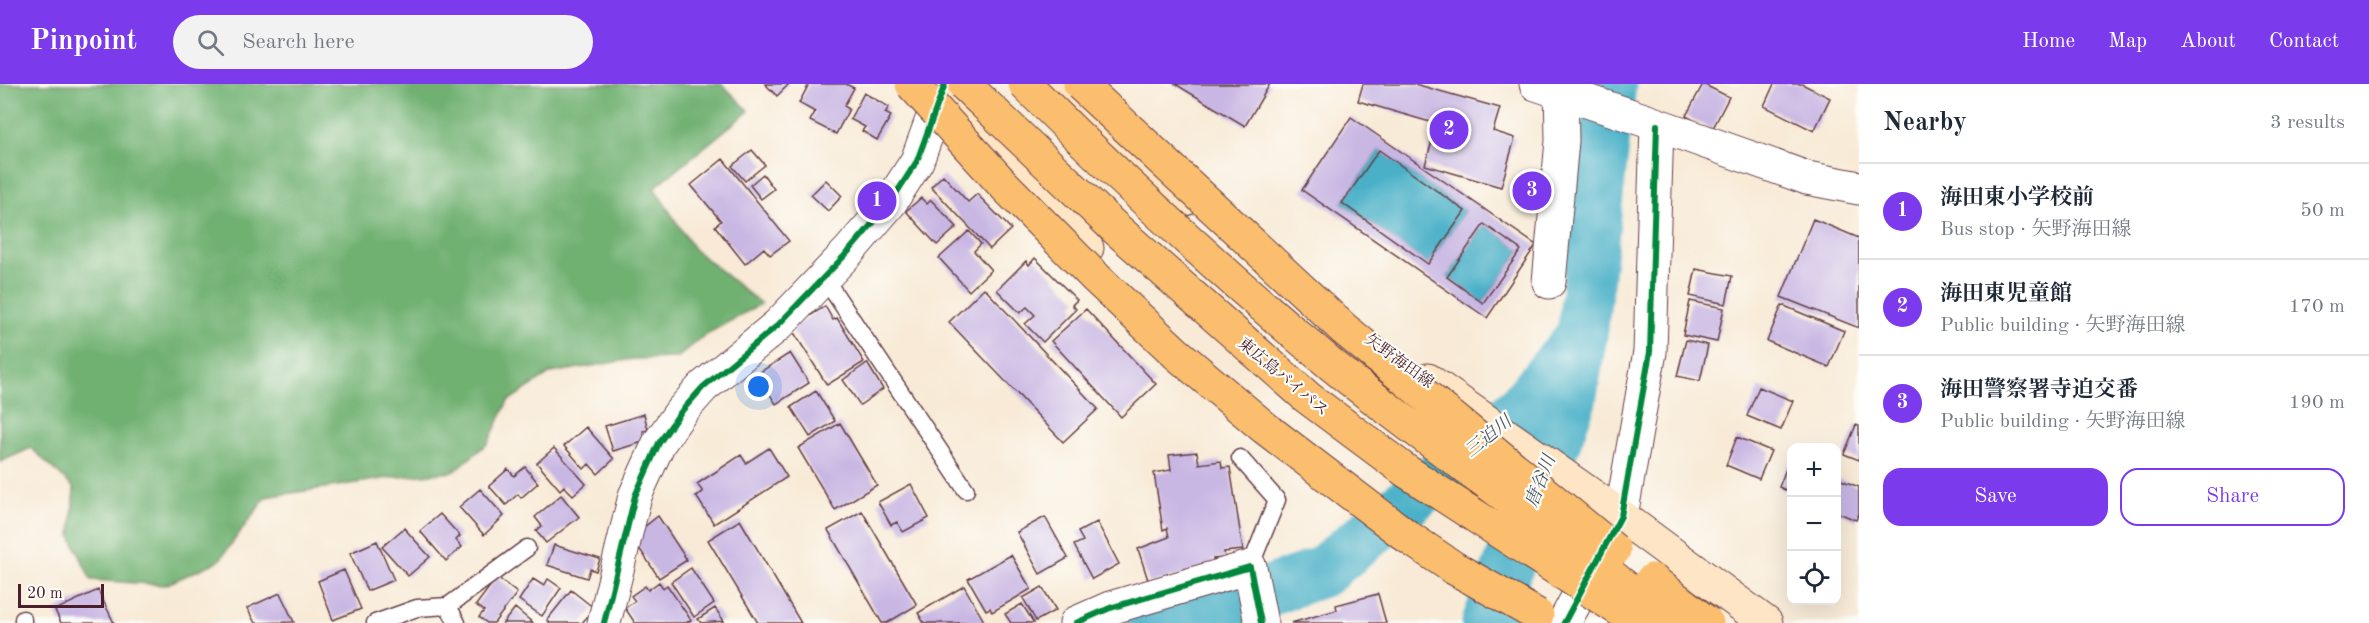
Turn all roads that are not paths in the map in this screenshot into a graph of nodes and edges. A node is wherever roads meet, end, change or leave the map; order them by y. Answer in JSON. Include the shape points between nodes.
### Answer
{"nodes":[{"id":1,"x":912,"y":84,"type":"edge"},
{"id":2,"x":945,"y":84,"type":"edge"},
{"id":3,"x":964,"y":84,"type":"edge"},
{"id":4,"x":1025,"y":84,"type":"edge"},
{"id":5,"x":1045,"y":84,"type":"edge"},
{"id":6,"x":1080,"y":84,"type":"edge"},
{"id":7,"x":1560,"y":90,"type":"edge"},
{"id":8,"x":1650,"y":122,"type":"junction"},
{"id":9,"x":1859,"y":188,"type":"edge"},
{"id":10,"x":823,"y":276,"type":"junction"},
{"id":11,"x":1549,"y":282,"type":"dead end"},
{"id":12,"x":1240,"y":458,"type":"dead end"},
{"id":13,"x":966,"y":490,"type":"dead end"},
{"id":14,"x":1621,"y":516,"type":"junction"},
{"id":15,"x":526,"y":548,"type":"dead end"},
{"id":16,"x":1250,"y":571,"type":"junction"},
{"id":17,"x":448,"y":606,"type":"junction"},
{"id":18,"x":1260,"y":616,"type":"edge"},
{"id":19,"x":1541,"y":619,"type":"edge"},
{"id":20,"x":375,"y":623,"type":"edge"},
{"id":21,"x":457,"y":623,"type":"edge"},
{"id":22,"x":604,"y":623,"type":"edge"},
{"id":23,"x":1076,"y":623,"type":"edge"},
{"id":24,"x":1640,"y":623,"type":"edge"},
{"id":25,"x":1670,"y":623,"type":"edge"},
{"id":26,"x":1707,"y":623,"type":"edge"},
{"id":27,"x":1766,"y":623,"type":"edge"}],
"edges":[{"from":1,"to":19,"type":"highway","bridge":true,"via":[[1095,277],[1221,391],[1408,537]]},
{"from":2,"to":10,"type":"street","via":[[917,162],[890,203]]},
{"from":2,"to":19,"type":"main road","bridge":true,"via":[[1060,219],[1129,292],[1328,463]]},
{"from":3,"to":24,"type":"highway","name":"東広島バイパス","bridge":true,"via":[[1114,228],[1308,398],[1406,471]]},
{"from":4,"to":25,"type":"highway","bridge":true,"via":[[1227,276],[1325,358]]},
{"from":5,"to":14,"type":"main road","name":"矢野海田線","via":[[1090,125],[1246,246]]},
{"from":6,"to":26,"type":"highway","bridge":true,"via":[[1344,329]]},
{"from":7,"to":8,"type":"street"},
{"from":7,"to":11,"type":"street","via":[[1562,141]]},
{"from":8,"to":9,"type":"street","via":[[1807,178]]},
{"from":8,"to":14,"type":"street","via":[[1650,352]]},
{"from":10,"to":13,"type":"lane"},
{"from":10,"to":22,"type":"street","via":[[778,325],[704,387],[659,443],[635,496]]},
{"from":12,"to":16,"type":"lane","via":[[1277,500]]},
{"from":14,"to":19,"type":"street"},
{"from":14,"to":27,"type":"main road","name":"矢野海田線"},
{"from":15,"to":17,"type":"lane"},
{"from":16,"to":18,"type":"street"},
{"from":16,"to":23,"type":"street","via":[[1110,608]]},
{"from":17,"to":20,"type":"lane","via":[[417,608]]},
{"from":17,"to":21,"type":"lane"}]}
